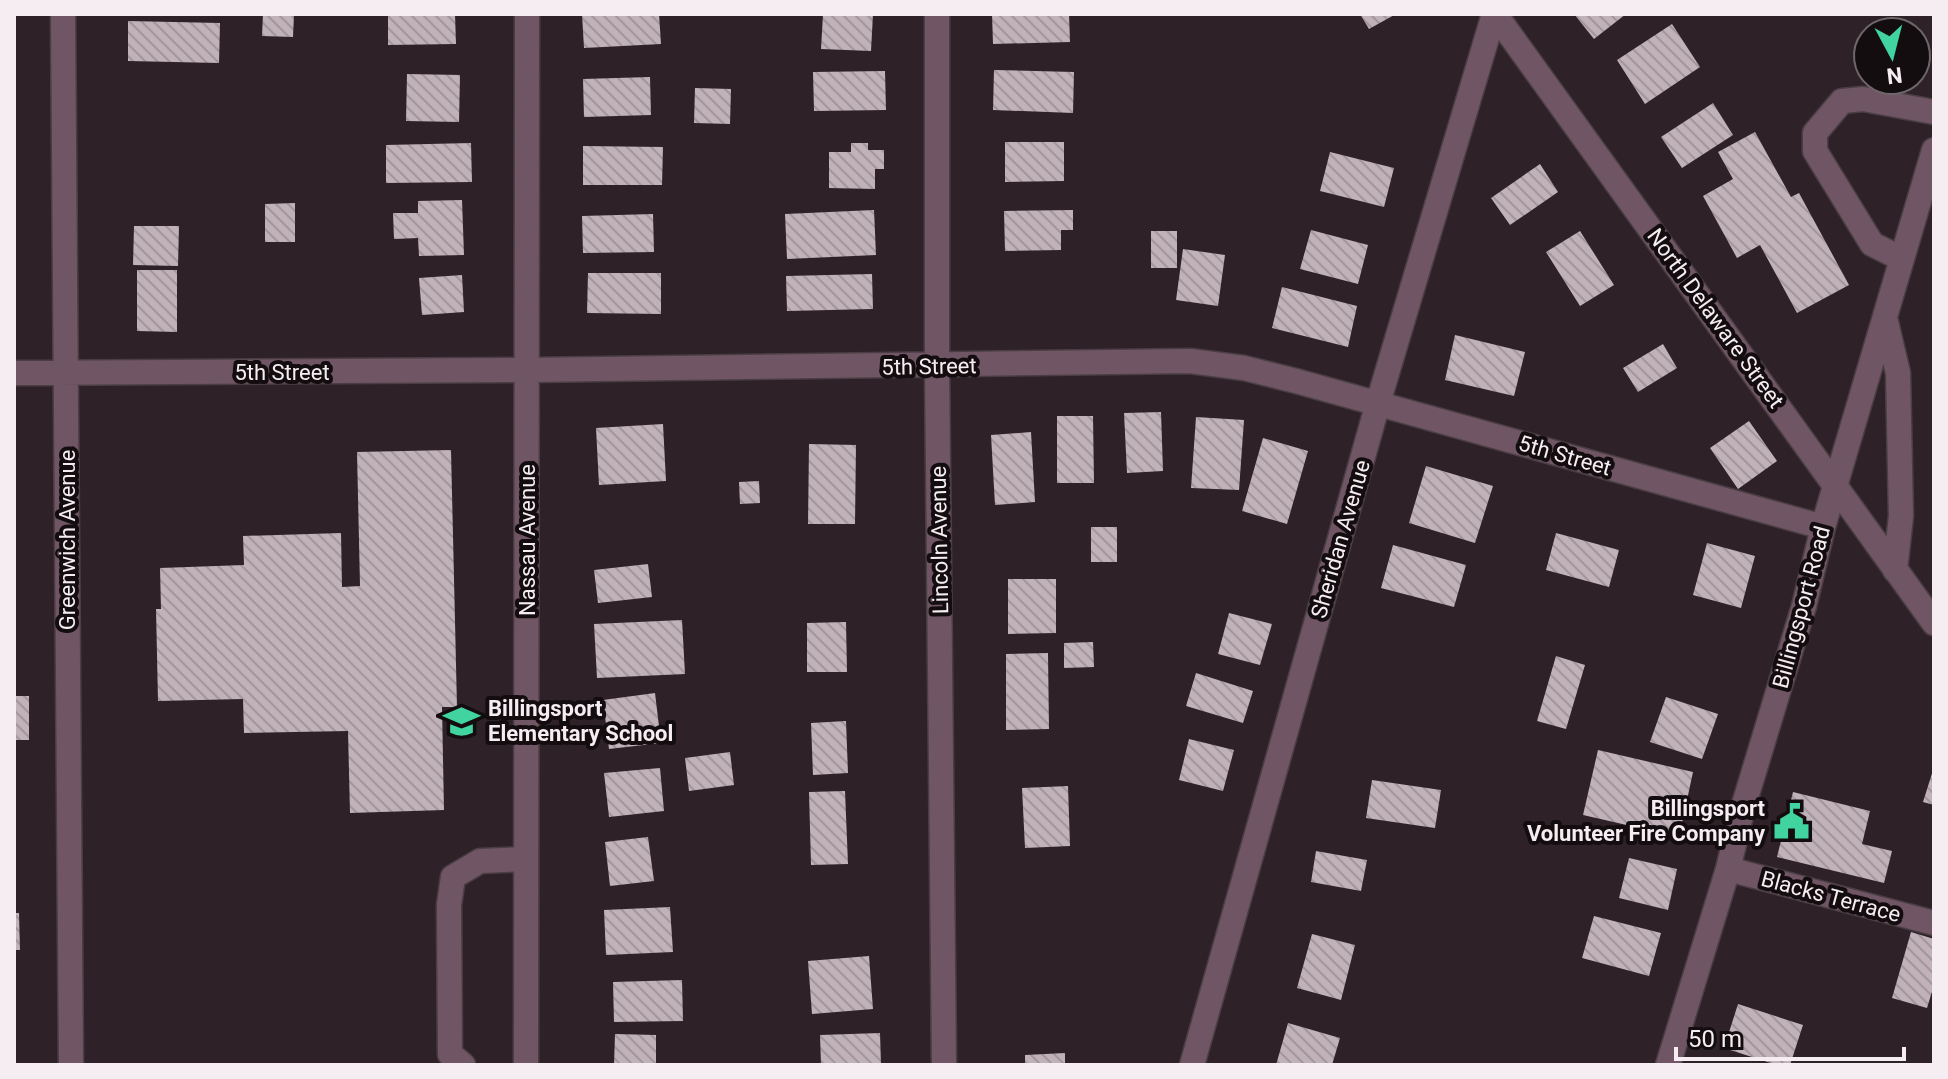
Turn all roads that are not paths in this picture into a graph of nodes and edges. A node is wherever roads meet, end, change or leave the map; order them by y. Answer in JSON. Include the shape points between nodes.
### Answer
{"nodes":[{"id":1,"x":63,"y":14,"type":"edge"},
{"id":2,"x":527,"y":14,"type":"edge"},
{"id":3,"x":937,"y":14,"type":"edge"},
{"id":4,"x":1495,"y":14,"type":"edge"},
{"id":5,"x":1934,"y":112,"type":"edge"},
{"id":6,"x":1934,"y":150,"type":"edge"},
{"id":7,"x":1902,"y":259,"type":"junction"},
{"id":8,"x":1885,"y":318,"type":"junction"},
{"id":9,"x":937,"y":366,"type":"junction"},
{"id":10,"x":528,"y":370,"type":"junction"},
{"id":11,"x":14,"y":373,"type":"edge"},
{"id":12,"x":66,"y":373,"type":"junction"},
{"id":13,"x":1378,"y":403,"type":"junction"},
{"id":14,"x":1835,"y":488,"type":"junction"},
{"id":15,"x":1823,"y":527,"type":"junction"},
{"id":16,"x":1895,"y":570,"type":"junction"},
{"id":17,"x":1934,"y":623,"type":"edge"},
{"id":18,"x":526,"y":859,"type":"junction"},
{"id":19,"x":1728,"y":869,"type":"junction"},
{"id":20,"x":1934,"y":923,"type":"edge"},
{"id":21,"x":71,"y":1065,"type":"edge"},
{"id":22,"x":463,"y":1065,"type":"edge"},
{"id":23,"x":526,"y":1065,"type":"edge"},
{"id":24,"x":944,"y":1065,"type":"edge"},
{"id":25,"x":1192,"y":1065,"type":"edge"},
{"id":26,"x":1668,"y":1065,"type":"edge"}],
"edges":[{"from":1,"to":12,"type":"street","name":"Greenwich Avenue"},
{"from":2,"to":10,"type":"street","name":"Nassau Avenue"},
{"from":3,"to":9,"type":"street","name":"Lincoln Avenue"},
{"from":4,"to":13,"type":"street","name":"Sheridan Avenue"},
{"from":4,"to":14,"type":"street","name":"North Delaware Street"},
{"from":5,"to":7,"type":"street","via":[[1863,99],[1842,101],[1815,133],[1815,151],[1872,244]]},
{"from":6,"to":7,"type":"street","name":"Billingsport Road"},
{"from":7,"to":8,"type":"street","name":"Billingsport Road"},
{"from":8,"to":14,"type":"street","name":"Billingsport Road"},
{"from":8,"to":16,"type":"street","via":[[1898,373],[1901,516]]},
{"from":9,"to":10,"type":"street","name":"5th Street"},
{"from":9,"to":13,"type":"street","name":"5th Street","via":[[1190,361],[1244,368]]},
{"from":9,"to":24,"type":"street","name":"Lincoln Avenue"},
{"from":10,"to":12,"type":"street","name":"5th Street"},
{"from":10,"to":18,"type":"street","name":"Nassau Avenue"},
{"from":11,"to":12,"type":"street","name":"5th Street"},
{"from":12,"to":21,"type":"street","name":"Greenwich Avenue"},
{"from":13,"to":15,"type":"street","name":"5th Street"},
{"from":13,"to":25,"type":"street","name":"Sheridan Avenue"},
{"from":14,"to":15,"type":"street","name":"Billingsport Road"},
{"from":14,"to":16,"type":"street","name":"North Delaware Street"},
{"from":15,"to":19,"type":"street","name":"Billingsport Road"},
{"from":16,"to":17,"type":"street","name":"North Delaware Street"},
{"from":18,"to":22,"type":"street","via":[[480,861],[453,877],[450,1054]]},
{"from":18,"to":23,"type":"street","name":"Nassau Avenue"},
{"from":19,"to":20,"type":"street","name":"Blacks Terrace"},
{"from":19,"to":26,"type":"street","name":"Billingsport Road"}]}
